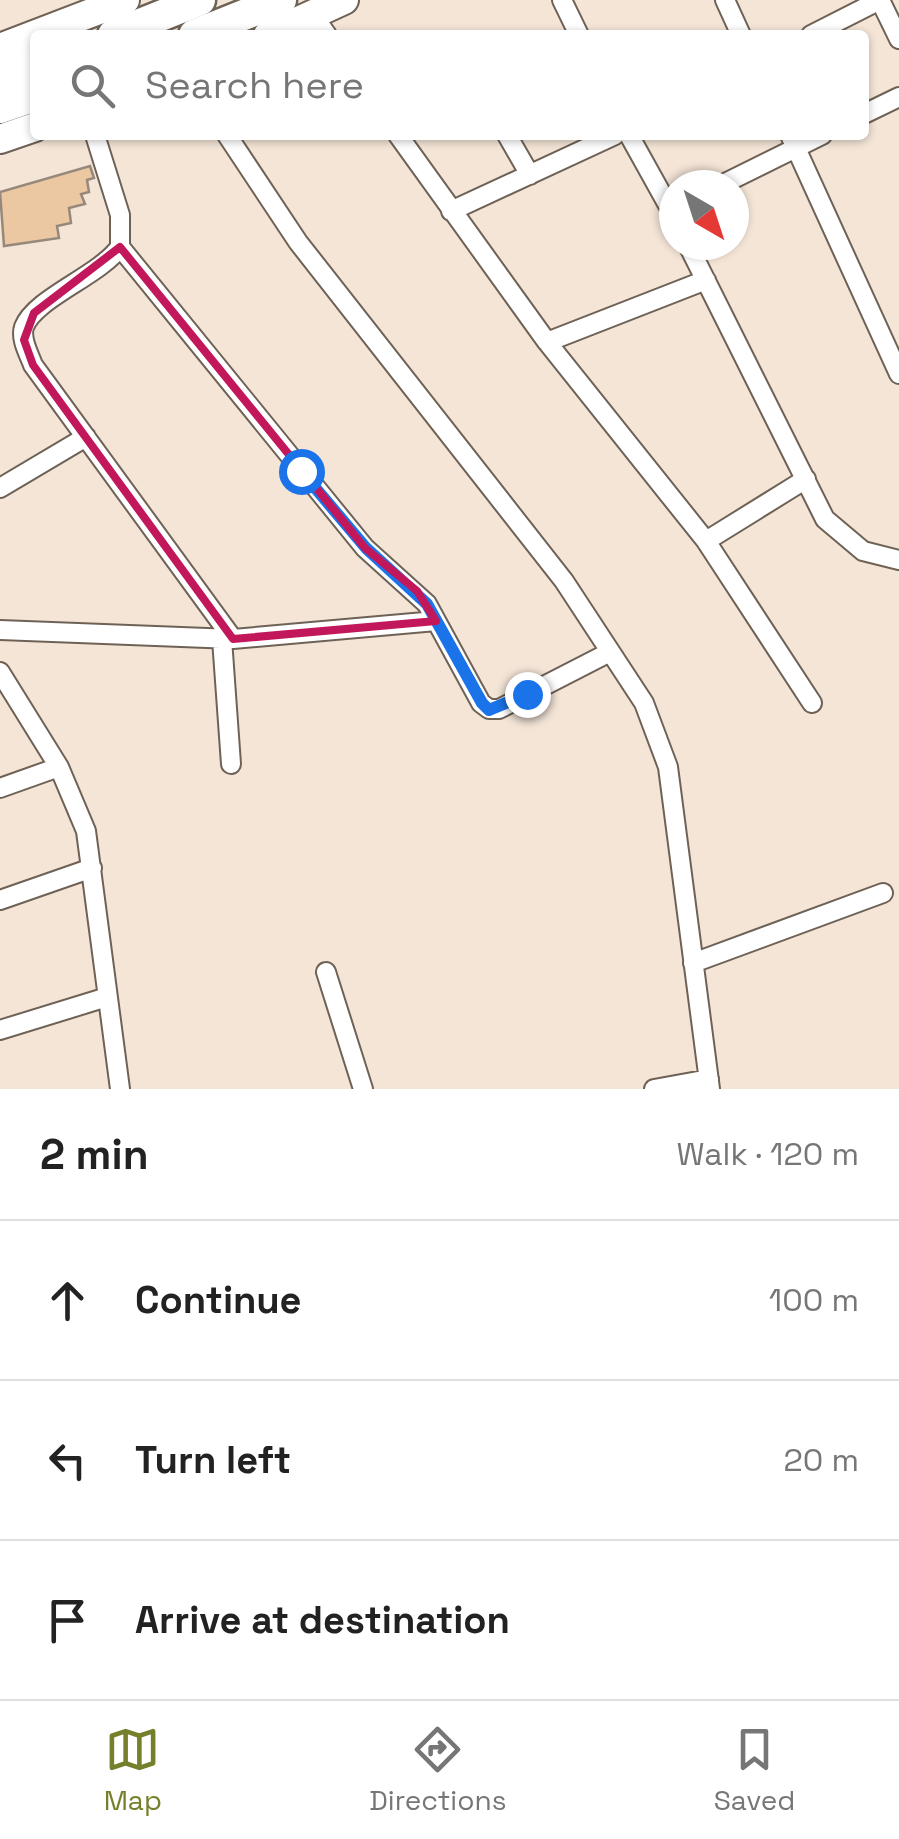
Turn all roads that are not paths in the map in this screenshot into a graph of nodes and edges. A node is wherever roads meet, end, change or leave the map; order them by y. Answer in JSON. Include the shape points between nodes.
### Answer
{"nodes":[{"id":1,"x":125,"y":0,"type":"edge"},
{"id":2,"x":200,"y":0,"type":"edge"},
{"id":3,"x":281,"y":0,"type":"edge"},
{"id":4,"x":344,"y":0,"type":"edge"},
{"id":5,"x":562,"y":0,"type":"edge"},
{"id":6,"x":725,"y":0,"type":"edge"},
{"id":7,"x":880,"y":0,"type":"edge"},
{"id":8,"x":320,"y":25,"type":"edge"},
{"id":9,"x":47,"y":30,"type":"edge"},
{"id":10,"x":125,"y":30,"type":"edge"},
{"id":11,"x":206,"y":30,"type":"edge"},
{"id":12,"x":294,"y":30,"type":"edge"},
{"id":13,"x":577,"y":30,"type":"edge"},
{"id":14,"x":740,"y":30,"type":"edge"},
{"id":15,"x":821,"y":30,"type":"edge"},
{"id":16,"x":30,"y":36,"type":"edge"},
{"id":17,"x":899,"y":39,"type":"edge"},
{"id":18,"x":0,"y":48,"type":"edge"},
{"id":19,"x":30,"y":67,"type":"edge"},
{"id":20,"x":0,"y":78,"type":"edge"},
{"id":21,"x":899,"y":96,"type":"edge"},
{"id":22,"x":30,"y":98,"type":"edge"},
{"id":23,"x":0,"y":108,"type":"edge"},
{"id":24,"x":869,"y":111,"type":"edge"},
{"id":25,"x":30,"y":129,"type":"edge"},
{"id":26,"x":0,"y":139,"type":"edge"},
{"id":27,"x":98,"y":140,"type":"edge"},
{"id":28,"x":230,"y":140,"type":"edge"},
{"id":29,"x":401,"y":140,"type":"edge"},
{"id":30,"x":509,"y":140,"type":"edge"},
{"id":31,"x":604,"y":140,"type":"edge"},
{"id":32,"x":632,"y":140,"type":"edge"},
{"id":33,"x":793,"y":141,"type":"edge"},
{"id":34,"x":746,"y":170,"type":"edge"},
{"id":35,"x":530,"y":175,"type":"junction"},
{"id":36,"x":659,"y":187,"type":"edge"},
{"id":37,"x":451,"y":211,"type":"junction"},
{"id":38,"x":120,"y":247,"type":"junction"},
{"id":39,"x":696,"y":260,"type":"edge"},
{"id":40,"x":706,"y":280,"type":"junction"},
{"id":41,"x":547,"y":342,"type":"junction"},
{"id":42,"x":899,"y":374,"type":"edge"},
{"id":43,"x":86,"y":436,"type":"junction"},
{"id":44,"x":806,"y":479,"type":"junction"},
{"id":45,"x":0,"y":488,"type":"edge"},
{"id":46,"x":706,"y":541,"type":"junction"},
{"id":47,"x":899,"y":560,"type":"edge"},
{"id":48,"x":436,"y":621,"type":"junction"},
{"id":49,"x":0,"y":630,"type":"edge"},
{"id":50,"x":228,"y":639,"type":"junction"},
{"id":51,"x":610,"y":652,"type":"junction"},
{"id":52,"x":0,"y":672,"type":"edge"},
{"id":53,"x":812,"y":703,"type":"dead end"},
{"id":54,"x":231,"y":764,"type":"dead end"},
{"id":55,"x":59,"y":767,"type":"junction"},
{"id":56,"x":0,"y":788,"type":"edge"},
{"id":57,"x":92,"y":868,"type":"junction"},
{"id":58,"x":883,"y":893,"type":"dead end"},
{"id":59,"x":0,"y":900,"type":"edge"},
{"id":60,"x":693,"y":963,"type":"junction"},
{"id":61,"x":326,"y":972,"type":"dead end"},
{"id":62,"x":107,"y":997,"type":"junction"},
{"id":63,"x":0,"y":1030,"type":"edge"},
{"id":64,"x":710,"y":1084,"type":"edge"},
{"id":65,"x":120,"y":1089,"type":"edge"},
{"id":66,"x":363,"y":1089,"type":"edge"},
{"id":67,"x":654,"y":1089,"type":"edge"}],
"edges":[{"from":1,"to":9,"type":"street"},
{"from":2,"to":10,"type":"main road"},
{"from":3,"to":11,"type":"main road"},
{"from":4,"to":8,"type":"street"},
{"from":5,"to":13,"type":"street"},
{"from":6,"to":14,"type":"street"},
{"from":7,"to":15,"type":"street"},
{"from":7,"to":17,"type":"street"},
{"from":8,"to":12,"type":"street"},
{"from":16,"to":18,"type":"street"},
{"from":19,"to":20,"type":"main road"},
{"from":21,"to":24,"type":"street"},
{"from":22,"to":23,"type":"main road"},
{"from":25,"to":26,"type":"street"},
{"from":27,"to":38,"type":"street","via":[[120,214]]},
{"from":28,"to":51,"type":"street","via":[[298,242],[564,582]]},
{"from":29,"to":37,"type":"street"},
{"from":30,"to":35,"type":"street"},
{"from":31,"to":35,"type":"street"},
{"from":32,"to":36,"type":"street"},
{"from":33,"to":34,"type":"street"},
{"from":33,"to":42,"type":"street"},
{"from":35,"to":37,"type":"street"},
{"from":37,"to":41,"type":"street"},
{"from":38,"to":43,"type":"street","via":[[34,313],[24,328],[33,365]]},
{"from":38,"to":48,"type":"street","via":[[353,533],[417,592]]},
{"from":39,"to":40,"type":"street"},
{"from":40,"to":41,"type":"street"},
{"from":40,"to":44,"type":"street"},
{"from":41,"to":46,"type":"street"},
{"from":43,"to":45,"type":"street"},
{"from":43,"to":50,"type":"street"},
{"from":44,"to":46,"type":"street"},
{"from":44,"to":47,"type":"street","via":[[841,537],[864,552]]},
{"from":46,"to":53,"type":"street"},
{"from":48,"to":50,"type":"street"},
{"from":48,"to":51,"type":"street","via":[[489,710]]},
{"from":49,"to":50,"type":"street"},
{"from":50,"to":54,"type":"street"},
{"from":51,"to":60,"type":"street","via":[[644,703],[668,768]]},
{"from":52,"to":55,"type":"street"},
{"from":55,"to":56,"type":"street"},
{"from":55,"to":57,"type":"street","via":[[86,831]]},
{"from":57,"to":59,"type":"street"},
{"from":57,"to":62,"type":"street"},
{"from":58,"to":60,"type":"street"},
{"from":60,"to":64,"type":"street"},
{"from":61,"to":66,"type":"street"},
{"from":62,"to":63,"type":"street"},
{"from":62,"to":65,"type":"street"},
{"from":64,"to":67,"type":"street"}]}
